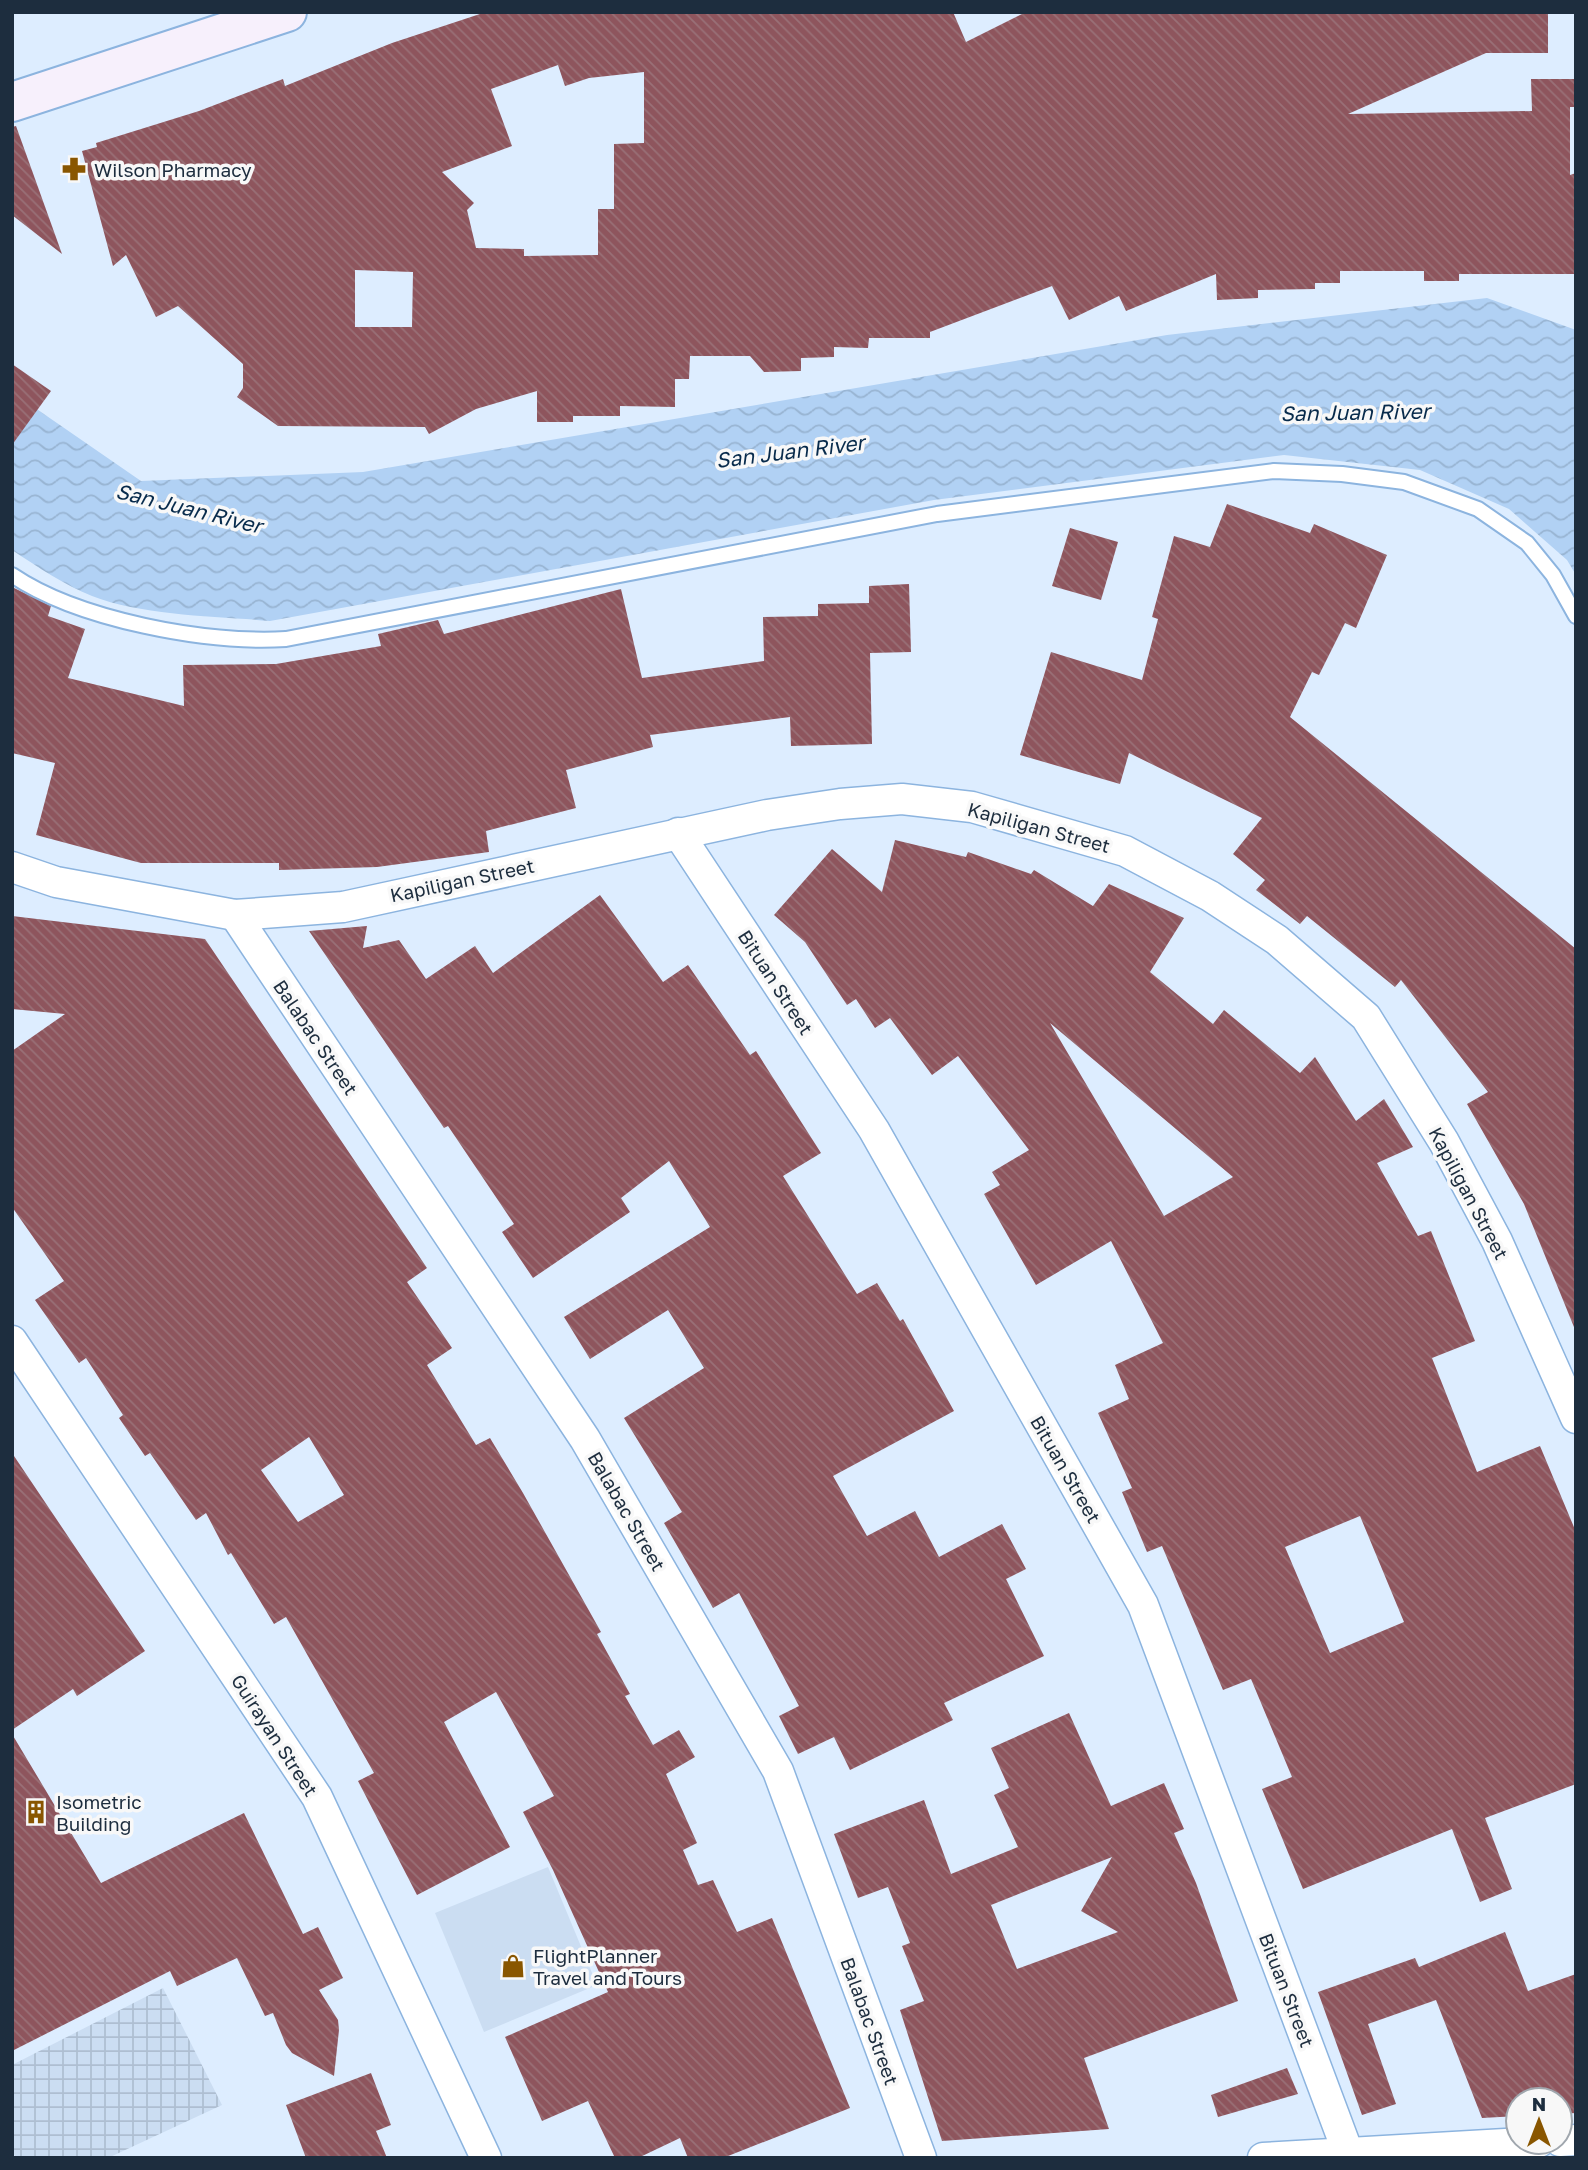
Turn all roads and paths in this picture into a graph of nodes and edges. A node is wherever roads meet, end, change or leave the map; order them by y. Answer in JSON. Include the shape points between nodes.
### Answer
{"nodes":[{"id":1,"x":287,"y":12,"type":"edge"},
{"id":2,"x":12,"y":102,"type":"edge"},
{"id":3,"x":12,"y":576,"type":"edge"},
{"id":4,"x":1576,"y":616,"type":"edge"},
{"id":5,"x":678,"y":833,"type":"junction"},
{"id":6,"x":12,"y":867,"type":"edge"},
{"id":7,"x":235,"y":915,"type":"junction"},
{"id":8,"x":12,"y":1341,"type":"edge"},
{"id":9,"x":1576,"y":1418,"type":"edge"},
{"id":10,"x":1504,"y":2144,"type":"edge"},
{"id":11,"x":1349,"y":2155,"type":"edge"},
{"id":12,"x":486,"y":2158,"type":"edge"},
{"id":13,"x":921,"y":2158,"type":"edge"},
{"id":14,"x":1263,"y":2158,"type":"edge"}],
"edges":[{"from":1,"to":2,"type":"main road"},
{"from":3,"to":4,"type":"lane","via":[[90,614],[177,631],[286,639],[937,514],[1274,471],[1404,482],[1478,509],[1527,542]]},
{"from":5,"to":7,"type":"street","name":"Kapiligan Street","via":[[343,907]]},
{"from":5,"to":9,"type":"street","name":"Kapiligan Street","via":[[840,804],[902,799],[972,807],[1125,851],[1210,896],[1277,940],[1366,1017],[1444,1142],[1497,1241]]},
{"from":5,"to":11,"type":"street","name":"Bituan Street","via":[[874,1130],[1143,1605]]},
{"from":6,"to":7,"type":"street","name":"Kapiligan Street","via":[[56,882]]},
{"from":7,"to":13,"type":"street","name":"Balabac Street","via":[[585,1439],[778,1771]]},
{"from":8,"to":12,"type":"street","name":"Guirayan Street","via":[[317,1797]]},
{"from":10,"to":11,"type":"street"},
{"from":11,"to":14,"type":"street"}]}
